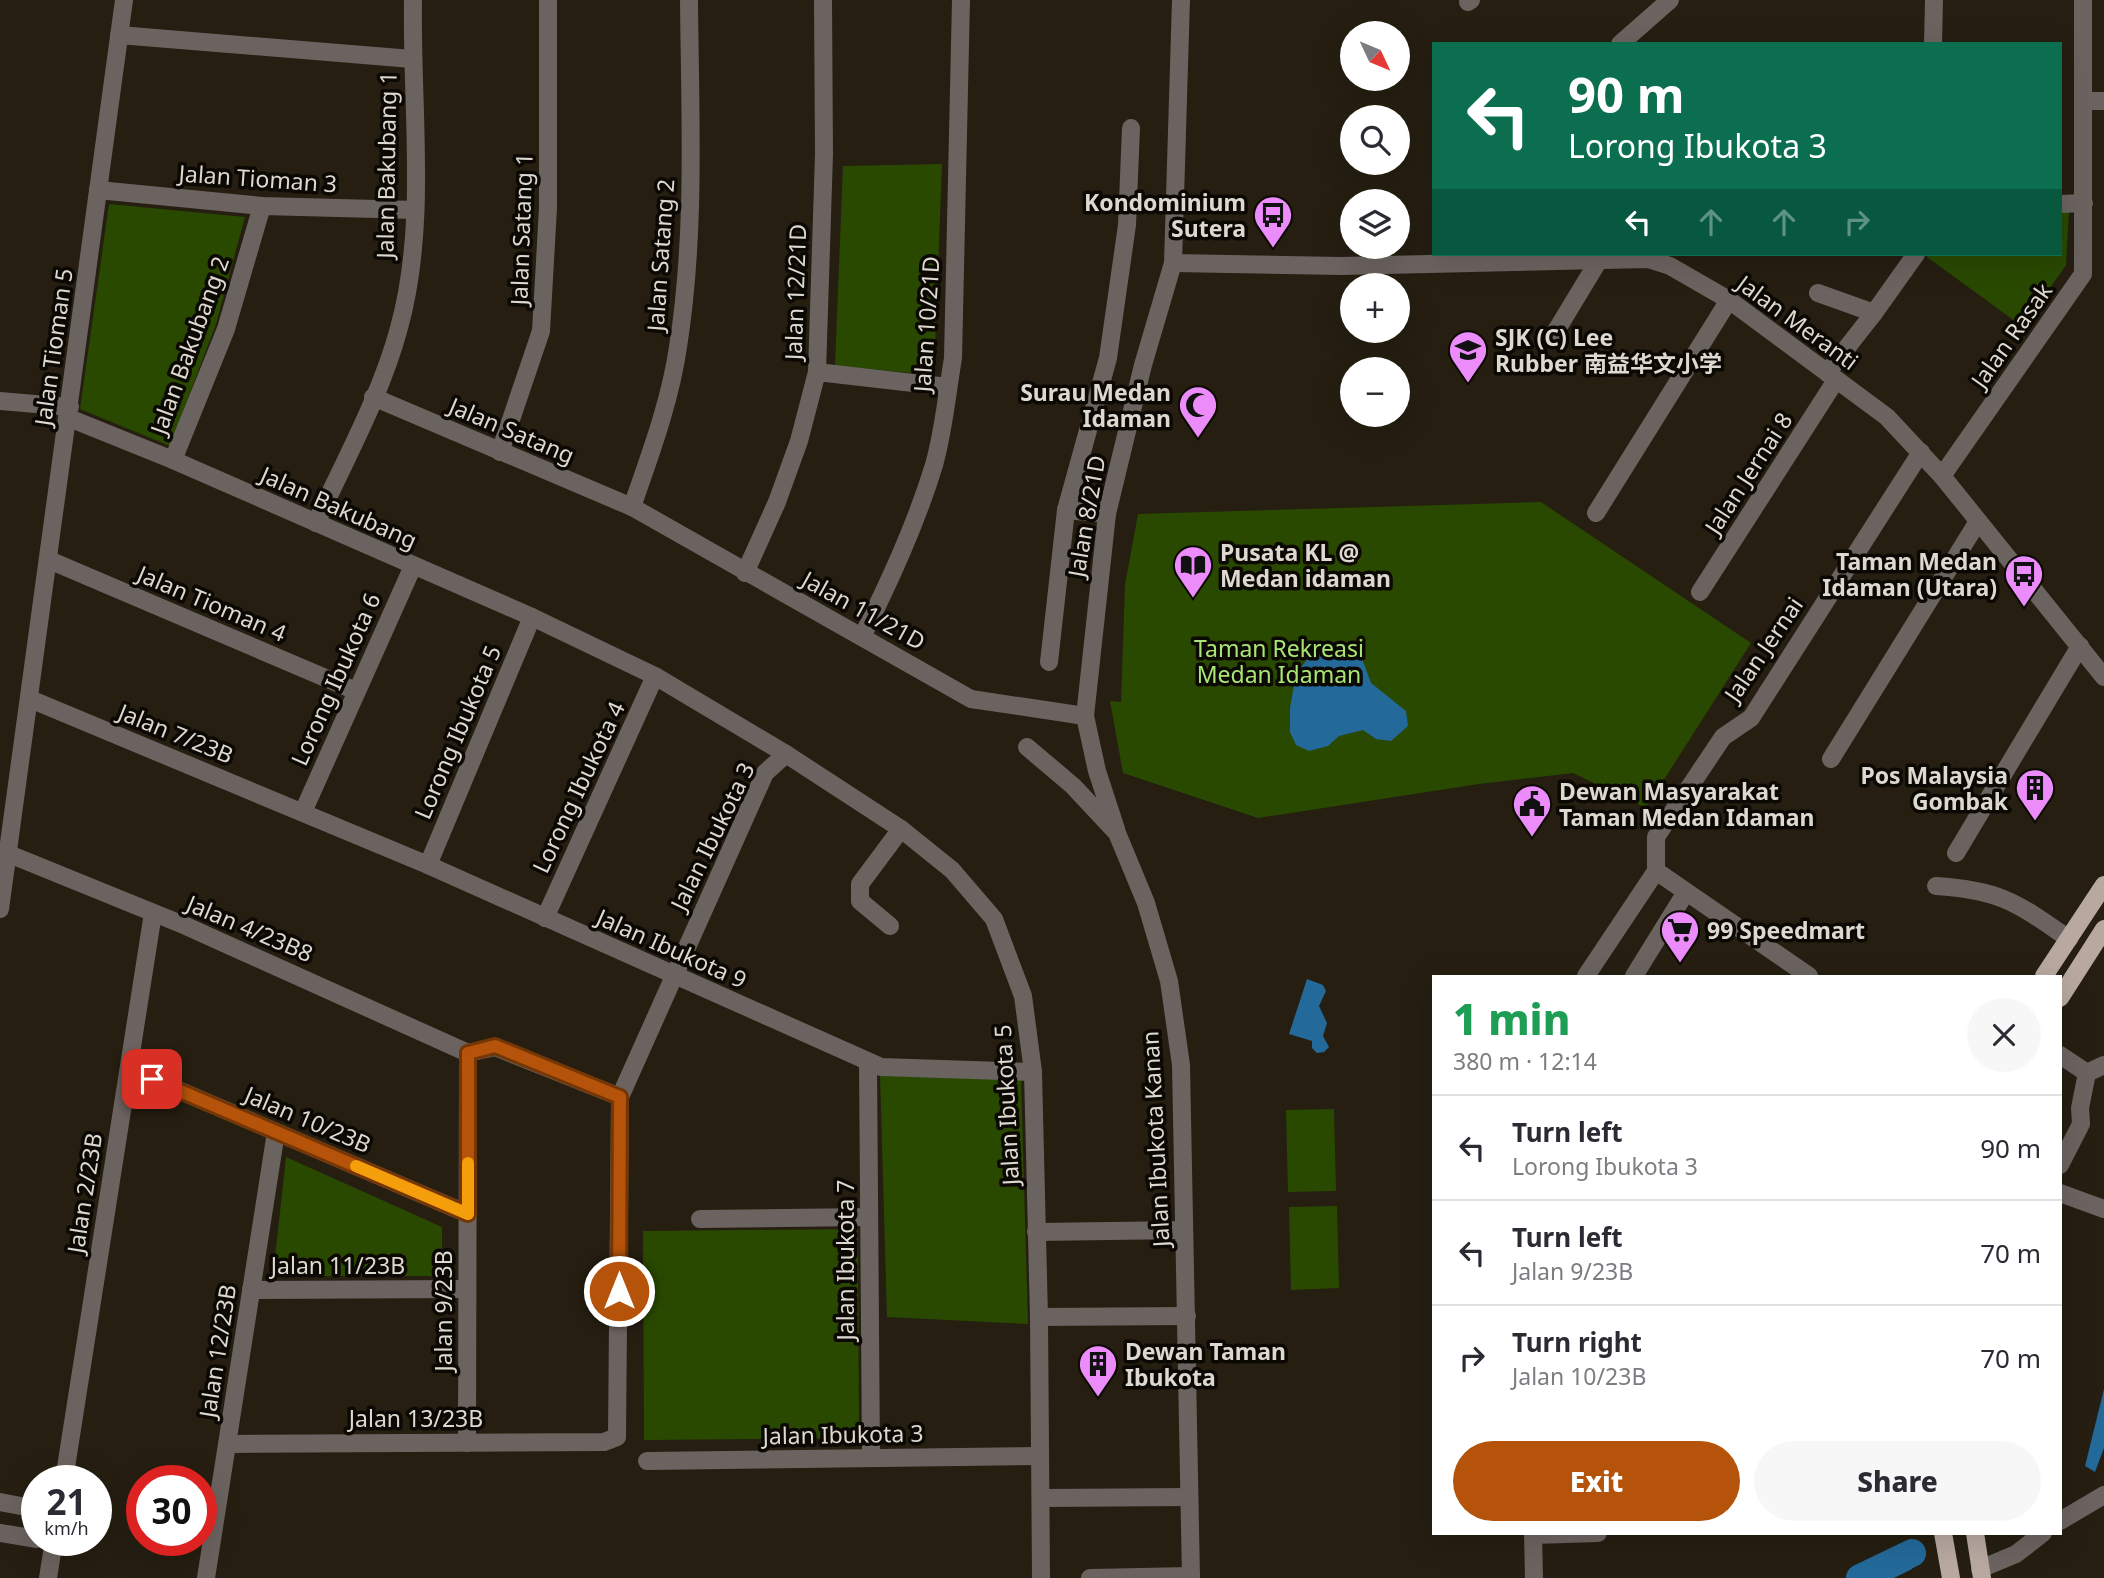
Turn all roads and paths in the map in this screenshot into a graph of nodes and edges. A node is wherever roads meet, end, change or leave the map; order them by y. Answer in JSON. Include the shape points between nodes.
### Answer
{"nodes":[{"id":1,"x":124,"y":0,"type":"edge"},
{"id":2,"x":413,"y":0,"type":"edge"},
{"id":3,"x":548,"y":0,"type":"edge"},
{"id":4,"x":689,"y":0,"type":"edge"},
{"id":5,"x":823,"y":0,"type":"edge"},
{"id":6,"x":961,"y":0,"type":"edge"},
{"id":7,"x":1181,"y":0,"type":"edge"},
{"id":8,"x":1934,"y":0,"type":"edge"},
{"id":9,"x":2083,"y":0,"type":"edge"},
{"id":10,"x":1665,"y":2,"type":"edge"},
{"id":11,"x":119,"y":35,"type":"junction"},
{"id":12,"x":1622,"y":42,"type":"edge"},
{"id":13,"x":1933,"y":42,"type":"edge"},
{"id":14,"x":412,"y":59,"type":"junction"},
{"id":15,"x":2085,"y":101,"type":"junction"},
{"id":16,"x":2104,"y":101,"type":"edge"},
{"id":17,"x":1131,"y":128,"type":"dead end"},
{"id":18,"x":98,"y":190,"type":"junction"},
{"id":19,"x":2062,"y":204,"type":"edge"},
{"id":20,"x":2084,"y":204,"type":"junction"},
{"id":21,"x":262,"y":206,"type":"junction"},
{"id":22,"x":415,"y":210,"type":"junction"},
{"id":23,"x":1915,"y":256,"type":"edge"},
{"id":24,"x":1600,"y":260,"type":"junction"},
{"id":25,"x":1173,"y":263,"type":"junction"},
{"id":26,"x":1818,"y":293,"type":"dead end"},
{"id":27,"x":1729,"y":300,"type":"junction"},
{"id":28,"x":1874,"y":313,"type":"junction"},
{"id":29,"x":1556,"y":331,"type":"dead end"},
{"id":30,"x":817,"y":372,"type":"junction"},
{"id":31,"x":1832,"y":376,"type":"junction"},
{"id":32,"x":948,"y":387,"type":"junction"},
{"id":33,"x":373,"y":397,"type":"junction"},
{"id":34,"x":0,"y":401,"type":"edge"},
{"id":35,"x":69,"y":413,"type":"junction"},
{"id":36,"x":500,"y":452,"type":"junction"},
{"id":37,"x":1920,"y":452,"type":"junction"},
{"id":38,"x":173,"y":460,"type":"junction"},
{"id":39,"x":1942,"y":476,"type":"junction"},
{"id":40,"x":632,"y":507,"type":"junction"},
{"id":41,"x":1595,"y":513,"type":"dead end"},
{"id":42,"x":1065,"y":514,"type":"junction"},
{"id":43,"x":1106,"y":517,"type":"junction"},
{"id":44,"x":316,"y":523,"type":"junction"},
{"id":45,"x":1978,"y":523,"type":"junction"},
{"id":46,"x":49,"y":560,"type":"junction"},
{"id":47,"x":413,"y":566,"type":"junction"},
{"id":48,"x":745,"y":573,"type":"junction"},
{"id":49,"x":1700,"y":592,"type":"dead end"},
{"id":50,"x":532,"y":617,"type":"junction"},
{"id":51,"x":863,"y":635,"type":"junction"},
{"id":52,"x":589,"y":642,"type":"joint"},
{"id":53,"x":2080,"y":646,"type":"junction"},
{"id":54,"x":1049,"y":662,"type":"dead end"},
{"id":55,"x":655,"y":676,"type":"junction"},
{"id":56,"x":2104,"y":677,"type":"edge"},
{"id":57,"x":356,"y":691,"type":"junction"},
{"id":58,"x":30,"y":699,"type":"junction"},
{"id":59,"x":1085,"y":716,"type":"junction"},
{"id":60,"x":1027,"y":747,"type":"dead end"},
{"id":61,"x":786,"y":754,"type":"junction"},
{"id":62,"x":1831,"y":760,"type":"dead end"},
{"id":63,"x":303,"y":812,"type":"junction"},
{"id":64,"x":901,"y":829,"type":"junction"},
{"id":65,"x":1117,"y":833,"type":"junction"},
{"id":66,"x":1956,"y":853,"type":"dead end"},
{"id":67,"x":9,"y":854,"type":"junction"},
{"id":68,"x":428,"y":865,"type":"junction"},
{"id":69,"x":1656,"y":870,"type":"junction"},
{"id":70,"x":2104,"y":885,"type":"edge"},
{"id":71,"x":1936,"y":886,"type":"dead end"},
{"id":72,"x":1686,"y":892,"type":"junction"},
{"id":73,"x":0,"y":909,"type":"edge"},
{"id":74,"x":153,"y":913,"type":"junction"},
{"id":75,"x":545,"y":918,"type":"junction"},
{"id":76,"x":890,"y":926,"type":"dead end"},
{"id":77,"x":2104,"y":929,"type":"edge"},
{"id":78,"x":2069,"y":939,"type":"junction"},
{"id":79,"x":673,"y":975,"type":"junction"},
{"id":80,"x":1587,"y":975,"type":"edge"},
{"id":81,"x":1635,"y":975,"type":"edge"},
{"id":82,"x":1807,"y":975,"type":"edge"},
{"id":83,"x":2045,"y":975,"type":"edge"},
{"id":84,"x":2062,"y":995,"type":"edge"},
{"id":85,"x":468,"y":1053,"type":"junction"},
{"id":86,"x":2062,"y":1056,"type":"edge"},
{"id":87,"x":868,"y":1062,"type":"junction"},
{"id":88,"x":2104,"y":1065,"type":"edge"},
{"id":89,"x":129,"y":1069,"type":"junction"},
{"id":90,"x":1033,"y":1072,"type":"junction"},
{"id":91,"x":2087,"y":1073,"type":"junction"},
{"id":92,"x":620,"y":1097,"type":"junction"},
{"id":93,"x":276,"y":1132,"type":"junction"},
{"id":94,"x":2062,"y":1161,"type":"edge"},
{"id":95,"x":2062,"y":1194,"type":"edge"},
{"id":96,"x":2104,"y":1209,"type":"edge"},
{"id":97,"x":468,"y":1214,"type":"junction"},
{"id":98,"x":869,"y":1217,"type":"junction"},
{"id":99,"x":700,"y":1219,"type":"dead end"},
{"id":100,"x":1184,"y":1230,"type":"junction"},
{"id":101,"x":1036,"y":1232,"type":"junction"},
{"id":102,"x":467,"y":1289,"type":"junction"},
{"id":103,"x":251,"y":1290,"type":"junction"},
{"id":104,"x":1187,"y":1315,"type":"junction"},
{"id":105,"x":1040,"y":1317,"type":"junction"},
{"id":106,"x":467,"y":1443,"type":"junction"},
{"id":107,"x":228,"y":1444,"type":"junction"},
{"id":108,"x":1040,"y":1455,"type":"junction"},
{"id":109,"x":871,"y":1458,"type":"junction"},
{"id":110,"x":647,"y":1461,"type":"dead end"},
{"id":111,"x":66,"y":1465,"type":"edge"},
{"id":112,"x":2104,"y":1495,"type":"edge"},
{"id":113,"x":1189,"y":1497,"type":"junction"},
{"id":114,"x":1042,"y":1498,"type":"junction"},
{"id":115,"x":0,"y":1502,"type":"edge"},
{"id":116,"x":21,"y":1505,"type":"edge"},
{"id":117,"x":2062,"y":1520,"type":"edge"},
{"id":118,"x":0,"y":1533,"type":"edge"},
{"id":119,"x":1533,"y":1535,"type":"edge"},
{"id":120,"x":1943,"y":1535,"type":"edge"},
{"id":121,"x":1975,"y":1535,"type":"edge"},
{"id":122,"x":2041,"y":1535,"type":"edge"},
{"id":123,"x":21,"y":1536,"type":"edge"},
{"id":124,"x":47,"y":1556,"type":"edge"},
{"id":125,"x":1981,"y":1574,"type":"edge"},
{"id":126,"x":1191,"y":1577,"type":"edge"},
{"id":127,"x":48,"y":1578,"type":"edge"},
{"id":128,"x":206,"y":1578,"type":"edge"},
{"id":129,"x":1041,"y":1578,"type":"edge"},
{"id":130,"x":1090,"y":1578,"type":"edge"},
{"id":131,"x":1534,"y":1578,"type":"edge"},
{"id":132,"x":1951,"y":1578,"type":"edge"}],
"edges":[{"from":1,"to":11,"type":"street","name":"Jalan Tioman 5"},
{"from":2,"to":14,"type":"street","name":"Jalan Bakubang 1"},
{"from":3,"to":36,"type":"street","name":"Jalan Satang 1","via":[[548,208],[541,331]]},
{"from":4,"to":40,"type":"street","name":"Jalan Satang 2","via":[[690,233],[678,349]]},
{"from":5,"to":30,"type":"street","name":"Jalan 12/21D"},
{"from":6,"to":32,"type":"street","name":"Jalan 10/21D","via":[[953,358]]},
{"from":7,"to":25,"type":"street","name":"Jalan 8/21D"},
{"from":8,"to":13,"type":"street"},
{"from":9,"to":15,"type":"street","name":"Jalan Rasak"},
{"from":10,"to":12,"type":"street"},
{"from":11,"to":14,"type":"street"},
{"from":11,"to":18,"type":"street","name":"Jalan Tioman 5"},
{"from":14,"to":22,"type":"street","name":"Jalan Bakubang 1"},
{"from":15,"to":16,"type":"street"},
{"from":15,"to":20,"type":"street","name":"Jalan Rasak"},
{"from":17,"to":42,"type":"street","via":[[1127,225],[1108,358]]},
{"from":18,"to":21,"type":"street","name":"Jalan Tioman 3"},
{"from":18,"to":35,"type":"street","name":"Jalan Tioman 5"},
{"from":19,"to":20,"type":"street"},
{"from":20,"to":39,"type":"street","name":"Jalan Rasak","via":[[2083,274]]},
{"from":21,"to":22,"type":"street","name":"Jalan Tioman 3"},
{"from":21,"to":38,"type":"street","name":"Jalan Bakubang 2","via":[[226,329]]},
{"from":22,"to":33,"type":"street","name":"Jalan Bakubang 1","via":[[399,328]]},
{"from":23,"to":28,"type":"street","name":"Jalan Jernai 8"},
{"from":24,"to":25,"type":"street","name":"Jalan Meranti","via":[[1341,266]]},
{"from":24,"to":27,"type":"street","name":"Jalan Meranti","via":[[1648,259],[1670,266]]},
{"from":24,"to":29,"type":"street"},
{"from":25,"to":43,"type":"street","name":"Jalan 8/21D"},
{"from":26,"to":28,"type":"street"},
{"from":27,"to":31,"type":"street","name":"Jalan Meranti"},
{"from":27,"to":41,"type":"street"},
{"from":28,"to":31,"type":"street","name":"Jalan Jernai 8"},
{"from":30,"to":32,"type":"street"},
{"from":30,"to":48,"type":"street","name":"Jalan 12/21D","via":[[799,441]]},
{"from":31,"to":37,"type":"street","name":"Jalan Meranti","via":[[1887,417]]},
{"from":31,"to":49,"type":"street","name":"Jalan Jernai 8"},
{"from":32,"to":51,"type":"street","name":"Jalan 10/21D","via":[[930,476],[905,547]]},
{"from":33,"to":36,"type":"street","name":"Jalan Satang"},
{"from":33,"to":44,"type":"street","name":"Jalan Bakubang 1"},
{"from":34,"to":35,"type":"street","name":"Jalan Bakubang"},
{"from":35,"to":38,"type":"street","name":"Jalan Bakubang"},
{"from":35,"to":46,"type":"street","name":"Jalan Tioman 5"},
{"from":36,"to":40,"type":"street","name":"Jalan Satang"},
{"from":37,"to":39,"type":"street","name":"Jalan Meranti"},
{"from":37,"to":69,"type":"street","name":"Jalan Jernai","via":[[1751,718],[1723,737],[1656,837]]},
{"from":38,"to":44,"type":"street","name":"Jalan Bakubang"},
{"from":39,"to":45,"type":"street","name":"Jalan Meranti"},
{"from":40,"to":48,"type":"street","name":"Jalan 11/21D"},
{"from":42,"to":43,"type":"street"},
{"from":42,"to":54,"type":"street"},
{"from":43,"to":59,"type":"street","name":"Jalan 8/21D"},
{"from":44,"to":47,"type":"street","name":"Jalan Bakubang"},
{"from":45,"to":53,"type":"street","name":"Jalan Meranti"},
{"from":45,"to":62,"type":"street"},
{"from":46,"to":57,"type":"street","name":"Jalan Tioman 4"},
{"from":46,"to":58,"type":"street","name":"Jalan Tioman 5"},
{"from":47,"to":50,"type":"street","name":"Jalan Bakubang"},
{"from":47,"to":57,"type":"street","name":"Lorong Ibukota 6"},
{"from":48,"to":51,"type":"street","name":"Jalan 11/21D"},
{"from":50,"to":52,"type":"street","name":"Jalan Bakubang"},
{"from":50,"to":68,"type":"street","name":"Lorong Ibukota 5"},
{"from":51,"to":59,"type":"street","name":"Jalan 11/21D","via":[[971,699]]},
{"from":52,"to":55,"type":"street","name":"Jalan Ibukota 5"},
{"from":53,"to":56,"type":"street","name":"Jalan Meranti"},
{"from":53,"to":66,"type":"street"},
{"from":55,"to":61,"type":"street","name":"Jalan Ibukota 5"},
{"from":55,"to":75,"type":"street","name":"Lorong Ibukota 4"},
{"from":57,"to":63,"type":"street","name":"Lorong Ibukota 6"},
{"from":58,"to":63,"type":"street","name":"Jalan 7/23B"},
{"from":58,"to":67,"type":"street","name":"Jalan Tioman 5"},
{"from":59,"to":65,"type":"street","name":"Jalan 8/21D"},
{"from":60,"to":65,"type":"street","name":"Jalan Ibukota Kanan","via":[[1073,786]]},
{"from":61,"to":64,"type":"street","name":"Jalan Ibukota 5"},
{"from":61,"to":79,"type":"street","name":"Jalan Ibukota 3","via":[[765,773]]},
{"from":63,"to":68,"type":"street","name":"Jalan Ibukota 9"},
{"from":64,"to":76,"type":"street","via":[[860,884],[860,901]]},
{"from":64,"to":90,"type":"street","name":"Jalan Ibukota 5","via":[[952,870],[993,919],[1023,996]]},
{"from":65,"to":100,"type":"street","name":"Jalan Ibukota Kanan","via":[[1146,903],[1169,981],[1181,1065]]},
{"from":67,"to":73,"type":"street","name":"Jalan Tioman 5"},
{"from":67,"to":74,"type":"street","name":"Jalan 4/23B8"},
{"from":68,"to":75,"type":"street","name":"Jalan Ibukota 9"},
{"from":69,"to":72,"type":"street"},
{"from":69,"to":80,"type":"street"},
{"from":70,"to":78,"type":"main road"},
{"from":71,"to":78,"type":"street","via":[[2004,897]]},
{"from":72,"to":81,"type":"street"},
{"from":72,"to":82,"type":"street"},
{"from":74,"to":85,"type":"street","name":"Jalan 4/23B8"},
{"from":74,"to":89,"type":"street","name":"Jalan 2/23B"},
{"from":75,"to":79,"type":"street","name":"Jalan Ibukota 9"},
{"from":77,"to":84,"type":"main road"},
{"from":78,"to":83,"type":"main road"},
{"from":79,"to":87,"type":"street","name":"Jalan Ibukota 9"},
{"from":79,"to":92,"type":"street","name":"Jalan Ibukota 3"},
{"from":85,"to":92,"type":"street","via":[[495,1046]]},
{"from":85,"to":97,"type":"street","name":"Jalan 9/23B"},
{"from":86,"to":91,"type":"street"},
{"from":87,"to":90,"type":"street","name":"Jalan Ibukota 9","via":[[881,1067]]},
{"from":87,"to":98,"type":"street","name":"Jalan Ibukota 7"},
{"from":88,"to":91,"type":"street"},
{"from":89,"to":93,"type":"street","name":"Jalan 10/23B"},
{"from":89,"to":111,"type":"street","name":"Jalan 2/23B"},
{"from":90,"to":101,"type":"street","name":"Jalan Ibukota 5"},
{"from":91,"to":94,"type":"street","via":[[2081,1125]]},
{"from":92,"to":106,"type":"street","name":"Jalan 13/23B","via":[[617,1437],[604,1442]]},
{"from":93,"to":97,"type":"street","name":"Jalan 10/23B"},
{"from":93,"to":103,"type":"street","name":"Jalan 12/23B"},
{"from":95,"to":96,"type":"street"},
{"from":97,"to":102,"type":"street","name":"Jalan 9/23B"},
{"from":98,"to":99,"type":"street"},
{"from":98,"to":109,"type":"street","name":"Jalan Ibukota 7"},
{"from":100,"to":101,"type":"street"},
{"from":100,"to":104,"type":"street","name":"Jalan Ibukota Kanan"},
{"from":101,"to":105,"type":"street","name":"Jalan Ibukota 5"},
{"from":102,"to":103,"type":"street","name":"Jalan 11/23B"},
{"from":102,"to":106,"type":"street","name":"Jalan 9/23B"},
{"from":103,"to":107,"type":"street","name":"Jalan 12/23B"},
{"from":104,"to":105,"type":"street"},
{"from":104,"to":113,"type":"street","name":"Jalan Ibukota Kanan"},
{"from":105,"to":108,"type":"street","name":"Jalan Ibukota 5"},
{"from":106,"to":107,"type":"street","name":"Jalan 13/23B"},
{"from":107,"to":128,"type":"street","name":"Jalan 12/23B"},
{"from":108,"to":109,"type":"street","name":"Jalan Ibukota 3"},
{"from":108,"to":114,"type":"street","name":"Jalan Ibukota 5"},
{"from":109,"to":110,"type":"street","name":"Jalan Ibukota 3"},
{"from":112,"to":117,"type":"street"},
{"from":113,"to":114,"type":"street"},
{"from":113,"to":126,"type":"street","name":"Jalan Ibukota Kanan"},
{"from":114,"to":129,"type":"street","name":"Jalan Ibukota 5"},
{"from":115,"to":116,"type":"street"},
{"from":118,"to":123,"type":"street"},
{"from":119,"to":131,"type":"street"},
{"from":120,"to":132,"type":"main road"},
{"from":121,"to":125,"type":"main road"},
{"from":122,"to":125,"type":"street"},
{"from":124,"to":127,"type":"street"},
{"from":126,"to":130,"type":"street"}]}
